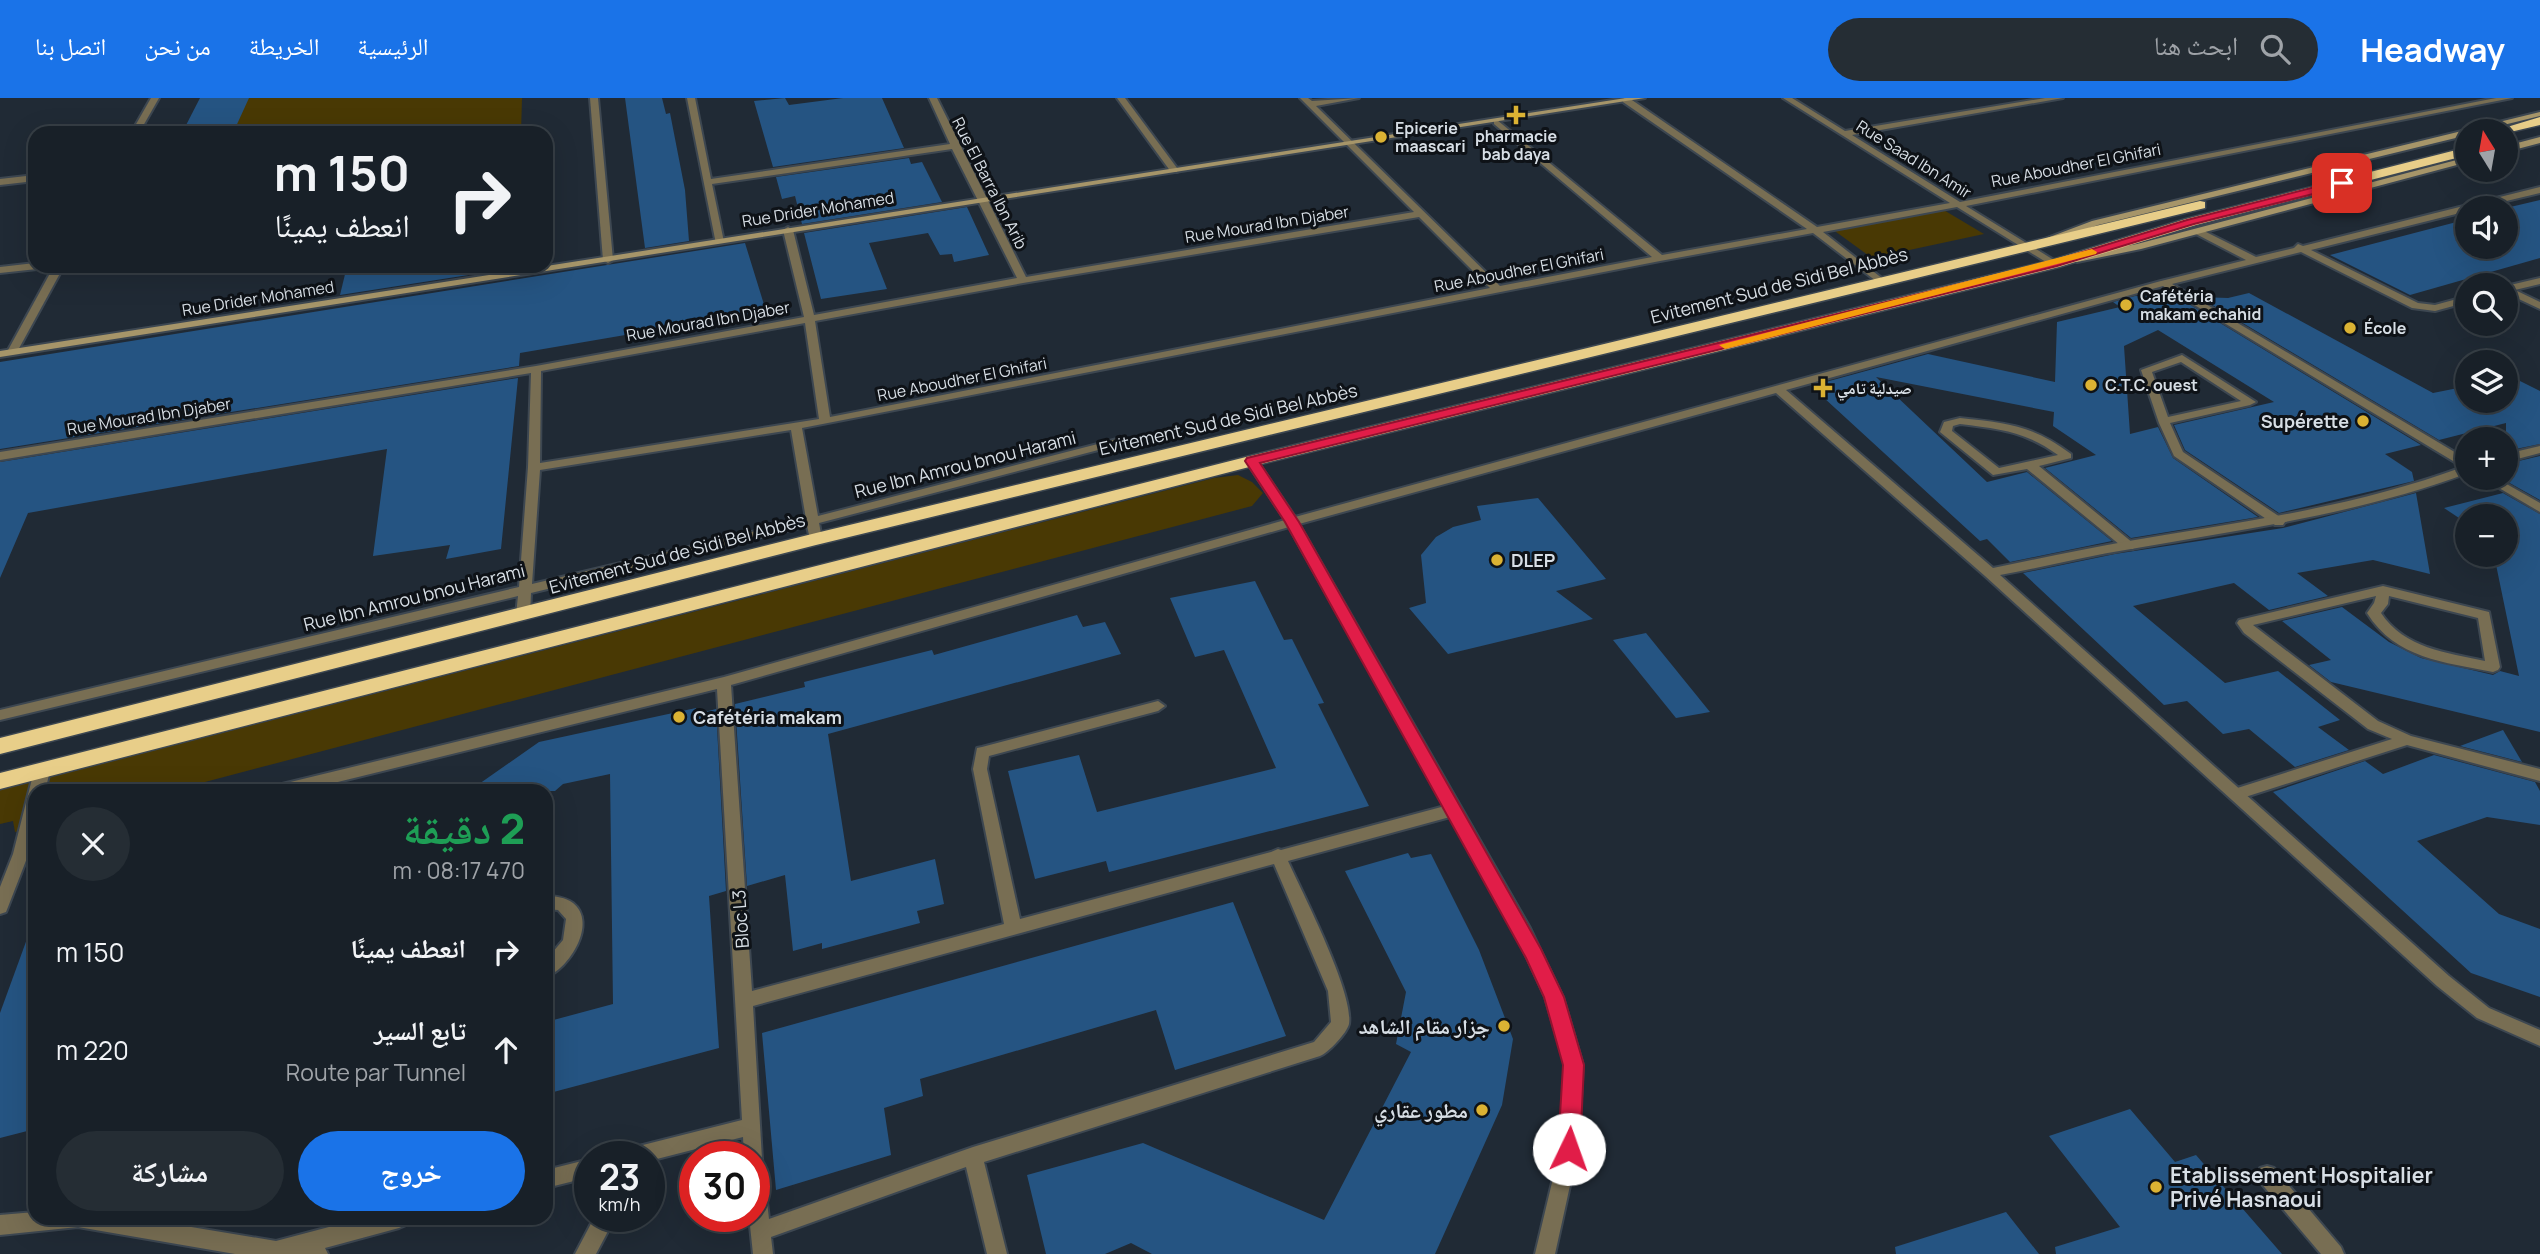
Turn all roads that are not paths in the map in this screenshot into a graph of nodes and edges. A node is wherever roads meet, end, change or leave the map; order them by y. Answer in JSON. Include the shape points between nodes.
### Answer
{"nodes":[{"id":1,"x":155,"y":98,"type":"edge"},
{"id":2,"x":594,"y":98,"type":"edge"},
{"id":3,"x":691,"y":98,"type":"edge"},
{"id":4,"x":933,"y":98,"type":"edge"},
{"id":5,"x":1121,"y":98,"type":"edge"},
{"id":6,"x":1355,"y":98,"type":"edge"},
{"id":7,"x":1641,"y":98,"type":"edge"},
{"id":8,"x":1787,"y":98,"type":"edge"},
{"id":9,"x":2057,"y":98,"type":"edge"},
{"id":10,"x":2508,"y":98,"type":"edge"},
{"id":11,"x":1626,"y":100,"type":"junction"},
{"id":12,"x":1307,"y":101,"type":"edge"},
{"id":13,"x":2540,"y":114,"type":"edge"},
{"id":14,"x":2518,"y":120,"type":"edge"},
{"id":15,"x":2540,"y":121,"type":"edge"},
{"id":16,"x":1497,"y":122,"type":"junction"},
{"id":17,"x":139,"y":126,"type":"edge"},
{"id":18,"x":2518,"y":126,"type":"edge"},
{"id":19,"x":1846,"y":133,"type":"junction"},
{"id":20,"x":2540,"y":133,"type":"edge"},
{"id":21,"x":2455,"y":135,"type":"edge"},
{"id":22,"x":2518,"y":138,"type":"edge"},
{"id":23,"x":2540,"y":140,"type":"edge"},
{"id":24,"x":2455,"y":142,"type":"edge"},
{"id":25,"x":1348,"y":144,"type":"junction"},
{"id":26,"x":953,"y":146,"type":"junction"},
{"id":27,"x":2518,"y":146,"type":"edge"},
{"id":28,"x":2455,"y":154,"type":"edge"},
{"id":29,"x":2455,"y":163,"type":"edge"},
{"id":30,"x":1174,"y":170,"type":"junction"},
{"id":31,"x":28,"y":179,"type":"edge"},
{"id":32,"x":0,"y":182,"type":"edge"},
{"id":33,"x":709,"y":182,"type":"junction"},
{"id":34,"x":2540,"y":190,"type":"edge"},
{"id":35,"x":984,"y":199,"type":"junction"},
{"id":36,"x":1961,"y":204,"type":"junction"},
{"id":37,"x":1421,"y":214,"type":"junction"},
{"id":38,"x":788,"y":230,"type":"junction"},
{"id":39,"x":1815,"y":230,"type":"junction"},
{"id":40,"x":2199,"y":232,"type":"junction"},
{"id":41,"x":719,"y":242,"type":"junction"},
{"id":42,"x":2032,"y":244,"type":"junction"},
{"id":43,"x":2298,"y":247,"type":"junction"},
{"id":44,"x":1660,"y":258,"type":"junction"},
{"id":45,"x":608,"y":260,"type":"junction"},
{"id":46,"x":2254,"y":260,"type":"junction"},
{"id":47,"x":2059,"y":262,"type":"junction"},
{"id":48,"x":28,"y":267,"type":"edge"},
{"id":49,"x":553,"y":268,"type":"edge"},
{"id":50,"x":0,"y":270,"type":"edge"},
{"id":51,"x":55,"y":273,"type":"edge"},
{"id":52,"x":524,"y":273,"type":"edge"},
{"id":53,"x":1023,"y":280,"type":"junction"},
{"id":54,"x":1880,"y":281,"type":"junction"},
{"id":55,"x":2540,"y":281,"type":"edge"},
{"id":56,"x":2164,"y":282,"type":"junction"},
{"id":57,"x":2518,"y":286,"type":"edge"},
{"id":58,"x":1498,"y":290,"type":"junction"},
{"id":59,"x":2518,"y":295,"type":"edge"},
{"id":60,"x":2455,"y":303,"type":"edge"},
{"id":61,"x":2540,"y":306,"type":"edge"},
{"id":62,"x":810,"y":319,"type":"junction"},
{"id":63,"x":12,"y":352,"type":"junction"},
{"id":64,"x":0,"y":354,"type":"edge"},
{"id":65,"x":536,"y":369,"type":"junction"},
{"id":66,"x":1778,"y":389,"type":"junction"},
{"id":67,"x":825,"y":421,"type":"junction"},
{"id":68,"x":2164,"y":421,"type":"junction"},
{"id":69,"x":796,"y":426,"type":"junction"},
{"id":70,"x":1121,"y":441,"type":"dead end"},
{"id":71,"x":2540,"y":449,"type":"edge"},
{"id":72,"x":2518,"y":455,"type":"edge"},
{"id":73,"x":0,"y":456,"type":"edge"},
{"id":74,"x":2455,"y":459,"type":"edge"},
{"id":75,"x":1252,"y":461,"type":"junction"},
{"id":76,"x":2029,"y":464,"type":"junction"},
{"id":77,"x":534,"y":467,"type":"junction"},
{"id":78,"x":2455,"y":472,"type":"edge"},
{"id":79,"x":2509,"y":490,"type":"edge"},
{"id":80,"x":2540,"y":508,"type":"edge"},
{"id":81,"x":1292,"y":522,"type":"junction"},
{"id":82,"x":2279,"y":522,"type":"junction"},
{"id":83,"x":815,"y":530,"type":"junction"},
{"id":84,"x":2129,"y":546,"type":"junction"},
{"id":85,"x":1990,"y":573,"type":"junction"},
{"id":86,"x":525,"y":587,"type":"junction"},
{"id":87,"x":2383,"y":590,"type":"junction"},
{"id":88,"x":523,"y":615,"type":"junction"},
{"id":89,"x":724,"y":682,"type":"junction"},
{"id":90,"x":1158,"y":706,"type":"dead end"},
{"id":91,"x":0,"y":715,"type":"edge"},
{"id":92,"x":2407,"y":740,"type":"junction"},
{"id":93,"x":0,"y":746,"type":"edge"},
{"id":94,"x":42,"y":771,"type":"junction"},
{"id":95,"x":2540,"y":775,"type":"edge"},
{"id":96,"x":0,"y":781,"type":"edge"},
{"id":97,"x":39,"y":784,"type":"edge"},
{"id":98,"x":307,"y":784,"type":"edge"},
{"id":99,"x":2236,"y":794,"type":"junction"},
{"id":100,"x":1453,"y":810,"type":"junction"},
{"id":101,"x":28,"y":852,"type":"edge"},
{"id":102,"x":1278,"y":855,"type":"junction"},
{"id":103,"x":4,"y":888,"type":"edge"},
{"id":104,"x":553,"y":904,"type":"edge"},
{"id":105,"x":0,"y":907,"type":"edge"},
{"id":106,"x":1013,"y":926,"type":"junction"},
{"id":107,"x":553,"y":965,"type":"edge"},
{"id":108,"x":746,"y":1000,"type":"junction"},
{"id":109,"x":2540,"y":1038,"type":"edge"},
{"id":110,"x":750,"y":1127,"type":"junction"},
{"id":111,"x":752,"y":1141,"type":"edge"},
{"id":112,"x":665,"y":1149,"type":"edge"},
{"id":113,"x":973,"y":1156,"type":"junction"},
{"id":114,"x":574,"y":1172,"type":"edge"},
{"id":115,"x":2267,"y":1175,"type":"dead end"},
{"id":116,"x":553,"y":1177,"type":"edge"},
{"id":117,"x":28,"y":1222,"type":"edge"},
{"id":118,"x":0,"y":1225,"type":"edge"},
{"id":119,"x":119,"y":1225,"type":"edge"},
{"id":120,"x":373,"y":1225,"type":"edge"},
{"id":121,"x":770,"y":1228,"type":"edge"},
{"id":122,"x":597,"y":1232,"type":"edge"},
{"id":123,"x":762,"y":1232,"type":"edge"},
{"id":124,"x":276,"y":1251,"type":"junction"},
{"id":125,"x":318,"y":1254,"type":"edge"},
{"id":126,"x":585,"y":1254,"type":"edge"},
{"id":127,"x":763,"y":1254,"type":"edge"},
{"id":128,"x":997,"y":1254,"type":"edge"},
{"id":129,"x":1545,"y":1254,"type":"edge"},
{"id":130,"x":2334,"y":1254,"type":"edge"}],
"edges":[{"from":1,"to":17,"type":"street"},
{"from":2,"to":45,"type":"street"},
{"from":3,"to":33,"type":"street"},
{"from":4,"to":26,"type":"street","name":"Rue El Barra Ibn Arib"},
{"from":5,"to":30,"type":"street"},
{"from":6,"to":12,"type":"street"},
{"from":7,"to":11,"type":"street","name":"Rue Drider Mohamed"},
{"from":8,"to":19,"type":"street","name":"Rue Saad Ibn Amir"},
{"from":9,"to":19,"type":"street"},
{"from":10,"to":36,"type":"street","name":"Rue Aboudher El Ghifari"},
{"from":11,"to":16,"type":"street","name":"Rue Drider Mohamed"},
{"from":11,"to":39,"type":"street"},
{"from":12,"to":25,"type":"street"},
{"from":13,"to":14,"type":"street"},
{"from":15,"to":18,"type":"highway"},
{"from":16,"to":25,"type":"street","name":"Rue Drider Mohamed"},
{"from":16,"to":44,"type":"street"},
{"from":19,"to":36,"type":"street","name":"Rue Saad Ibn Amir"},
{"from":20,"to":22,"type":"highway"},
{"from":21,"to":42,"type":"street","via":[[2095,223]]},
{"from":23,"to":27,"type":"street"},
{"from":24,"to":42,"type":"highway","name":"Evitement Sud de Sidi Bel Abbès"},
{"from":25,"to":30,"type":"street","name":"Rue Drider Mohamed"},
{"from":25,"to":37,"type":"street"},
{"from":26,"to":33,"type":"street"},
{"from":26,"to":35,"type":"street","name":"Rue El Barra Ibn Arib"},
{"from":28,"to":47,"type":"highway","via":[[2191,222]]},
{"from":29,"to":40,"type":"street"},
{"from":30,"to":35,"type":"street","name":"Rue Drider Mohamed"},
{"from":31,"to":32,"type":"street"},
{"from":33,"to":41,"type":"street"},
{"from":34,"to":43,"type":"street"},
{"from":35,"to":38,"type":"street","name":"Rue Drider Mohamed"},
{"from":35,"to":53,"type":"street","name":"Rue El Barra Ibn Arib"},
{"from":36,"to":39,"type":"street","name":"Rue Aboudher El Ghifari"},
{"from":36,"to":42,"type":"street","name":"Rue Saad Ibn Amir"},
{"from":37,"to":53,"type":"street","name":"Rue Mourad Ibn Djaber"},
{"from":37,"to":58,"type":"street"},
{"from":38,"to":41,"type":"street","name":"Rue Drider Mohamed"},
{"from":38,"to":62,"type":"street"},
{"from":39,"to":44,"type":"street","name":"Rue Aboudher El Ghifari"},
{"from":39,"to":54,"type":"street"},
{"from":40,"to":46,"type":"street"},
{"from":40,"to":47,"type":"street"},
{"from":41,"to":45,"type":"street","name":"Rue Drider Mohamed"},
{"from":42,"to":47,"type":"street","name":"Rue Saad Ibn Amir"},
{"from":42,"to":54,"type":"highway","name":"Evitement Sud de Sidi Bel Abbès"},
{"from":43,"to":46,"type":"street"},
{"from":43,"to":60,"type":"street","via":[[2416,306],[2435,308]]},
{"from":44,"to":58,"type":"street","name":"Rue Aboudher El Ghifari"},
{"from":45,"to":49,"type":"street","name":"Rue Drider Mohamed"},
{"from":46,"to":56,"type":"street"},
{"from":47,"to":75,"type":"highway"},
{"from":48,"to":50,"type":"street"},
{"from":51,"to":63,"type":"street"},
{"from":52,"to":63,"type":"street","name":"Rue Drider Mohamed"},
{"from":53,"to":62,"type":"street","name":"Rue Mourad Ibn Djaber"},
{"from":54,"to":83,"type":"highway","name":"Evitement Sud de Sidi Bel Abbès"},
{"from":55,"to":57,"type":"street"},
{"from":56,"to":66,"type":"street"},
{"from":56,"to":74,"type":"street"},
{"from":58,"to":67,"type":"street","name":"Rue Aboudher El Ghifari"},
{"from":59,"to":61,"type":"street"},
{"from":62,"to":65,"type":"street","name":"Rue Mourad Ibn Djaber"},
{"from":62,"to":67,"type":"street"},
{"from":63,"to":64,"type":"street","name":"Rue Drider Mohamed"},
{"from":65,"to":73,"type":"street","name":"Rue Mourad Ibn Djaber"},
{"from":65,"to":77,"type":"street"},
{"from":66,"to":81,"type":"street"},
{"from":66,"to":85,"type":"street"},
{"from":67,"to":69,"type":"street","name":"Rue Aboudher El Ghifari"},
{"from":68,"to":68,"type":"street","via":[[2225,408],[2250,402],[2182,358],[2146,370]]},
{"from":68,"to":82,"type":"street","via":[[2178,454]]},
{"from":69,"to":77,"type":"street","name":"Rue Aboudher El Ghifari"},
{"from":69,"to":83,"type":"street"},
{"from":70,"to":83,"type":"street","name":"Rue Ibn Amrou bnou Harami"},
{"from":71,"to":72,"type":"street"},
{"from":75,"to":81,"type":"street"},
{"from":75,"to":94,"type":"highway"},
{"from":76,"to":76,"type":"street","via":[[1997,472],[1946,432],[1948,424],[1960,421],[2021,428],[2039,434],[2067,456]]},
{"from":76,"to":84,"type":"street"},
{"from":77,"to":86,"type":"street"},
{"from":78,"to":82,"type":"street","via":[[2378,499]]},
{"from":79,"to":80,"type":"street"},
{"from":81,"to":89,"type":"street"},
{"from":81,"to":100,"type":"street"},
{"from":82,"to":84,"type":"street"},
{"from":83,"to":86,"type":"street","name":"Rue Ibn Amrou bnou Harami"},
{"from":83,"to":88,"type":"highway","name":"Evitement Sud de Sidi Bel Abbès"},
{"from":84,"to":85,"type":"street"},
{"from":85,"to":99,"type":"street"},
{"from":86,"to":88,"type":"street"},
{"from":86,"to":91,"type":"street","name":"Rue Ibn Amrou bnou Harami"},
{"from":87,"to":87,"type":"street","via":[[2374,613],[2380,626],[2394,637],[2424,650],[2493,667],[2484,615]]},
{"from":87,"to":92,"type":"street","via":[[2244,623],[2373,725]]},
{"from":88,"to":93,"type":"highway","name":"Evitement Sud de Sidi Bel Abbès"},
{"from":89,"to":98,"type":"street"},
{"from":89,"to":108,"type":"street","name":"Bloc L3"},
{"from":90,"to":106,"type":"street","via":[[982,752],[980,769]]},
{"from":92,"to":95,"type":"street"},
{"from":92,"to":99,"type":"street"},
{"from":94,"to":96,"type":"highway"},
{"from":94,"to":97,"type":"street"},
{"from":99,"to":109,"type":"street","via":[[2443,981],[2483,1013]]},
{"from":100,"to":102,"type":"street"},
{"from":100,"to":129,"type":"street","via":[[1524,933],[1554,997],[1574,1065],[1569,1149]]},
{"from":101,"to":103,"type":"street"},
{"from":102,"to":106,"type":"street"},
{"from":102,"to":113,"type":"street","via":[[1337,991],[1340,1024],[1320,1048]]},
{"from":103,"to":105,"type":"street"},
{"from":104,"to":107,"type":"street","via":[[565,907],[575,938]]},
{"from":106,"to":108,"type":"street"},
{"from":108,"to":110,"type":"street","name":"Bloc L3"},
{"from":110,"to":111,"type":"street","name":"Bloc L3"},
{"from":110,"to":112,"type":"street"},
{"from":113,"to":121,"type":"street"},
{"from":113,"to":128,"type":"street"},
{"from":114,"to":116,"type":"street"},
{"from":115,"to":130,"type":"street"},
{"from":117,"to":118,"type":"street"},
{"from":119,"to":124,"type":"street"},
{"from":120,"to":124,"type":"street"},
{"from":122,"to":126,"type":"street"},
{"from":123,"to":127,"type":"street","name":"Bloc L3"},
{"from":124,"to":125,"type":"street"}]}
